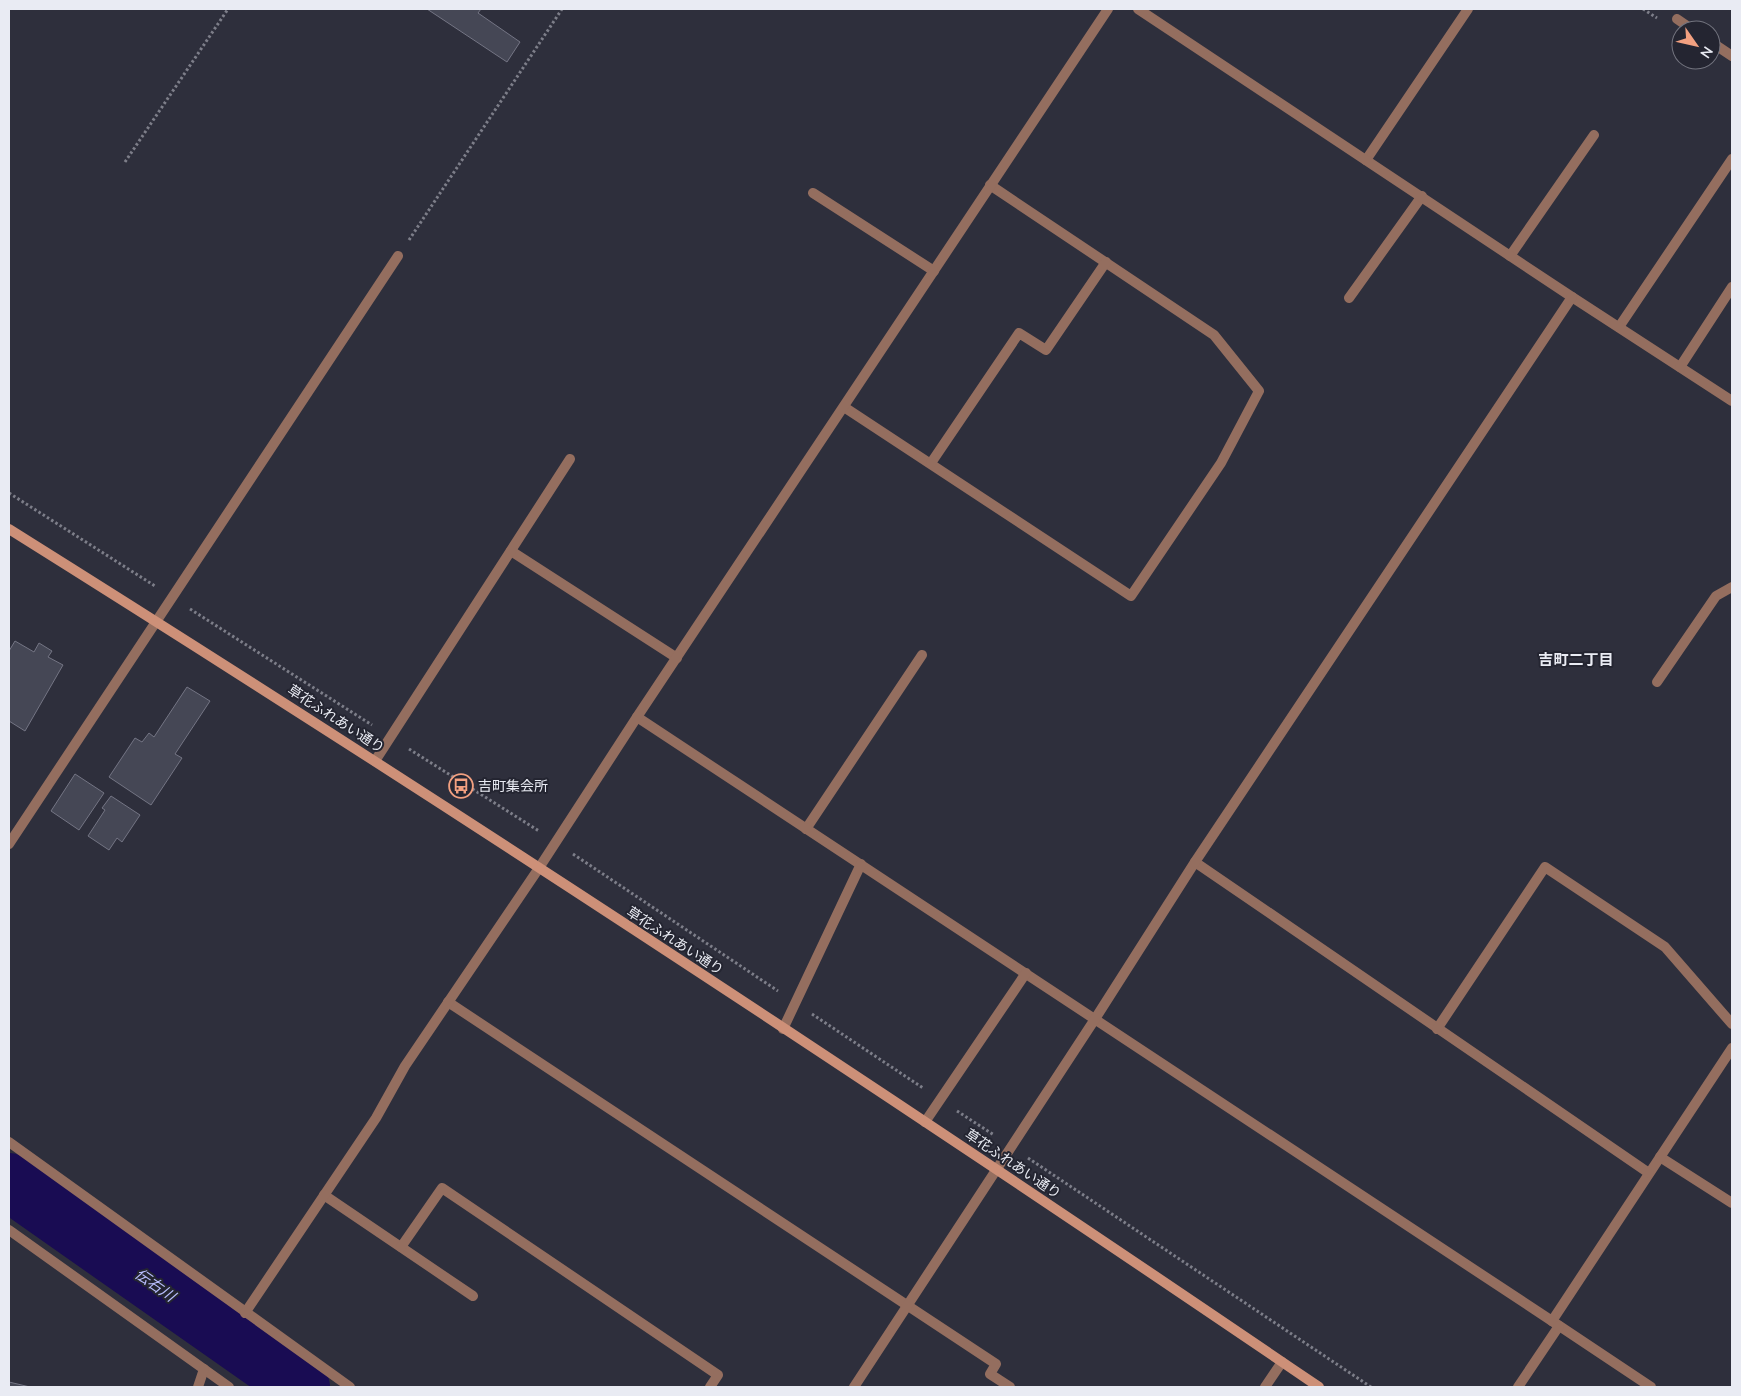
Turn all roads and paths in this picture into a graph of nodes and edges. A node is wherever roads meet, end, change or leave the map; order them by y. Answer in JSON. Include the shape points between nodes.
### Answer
{"nodes":[{"id":1,"x":228,"y":9,"type":"edge"},
{"id":2,"x":562,"y":9,"type":"edge"},
{"id":3,"x":1108,"y":9,"type":"edge"},
{"id":4,"x":1138,"y":9,"type":"edge"},
{"id":5,"x":1468,"y":9,"type":"edge"},
{"id":6,"x":1721,"y":49,"type":"edge"},
{"id":7,"x":1732,"y":56,"type":"edge"},
{"id":8,"x":1594,"y":135,"type":"dead end"},
{"id":9,"x":1732,"y":159,"type":"edge"},
{"id":10,"x":1366,"y":160,"type":"junction"},
{"id":11,"x":125,"y":162,"type":"dead end"},
{"id":12,"x":990,"y":185,"type":"junction"},
{"id":13,"x":813,"y":192,"type":"dead end"},
{"id":14,"x":1422,"y":196,"type":"junction"},
{"id":15,"x":398,"y":256,"type":"joint"},
{"id":16,"x":1510,"y":256,"type":"junction"},
{"id":17,"x":1106,"y":262,"type":"junction"},
{"id":18,"x":934,"y":271,"type":"junction"},
{"id":19,"x":1732,"y":287,"type":"edge"},
{"id":20,"x":1572,"y":297,"type":"junction"},
{"id":21,"x":1349,"y":298,"type":"dead end"},
{"id":22,"x":1619,"y":327,"type":"junction"},
{"id":23,"x":1680,"y":367,"type":"junction"},
{"id":24,"x":1732,"y":401,"type":"edge"},
{"id":25,"x":844,"y":407,"type":"junction"},
{"id":26,"x":570,"y":459,"type":"dead end"},
{"id":27,"x":931,"y":463,"type":"junction"},
{"id":28,"x":9,"y":493,"type":"edge"},
{"id":29,"x":9,"y":529,"type":"edge"},
{"id":30,"x":511,"y":551,"type":"junction"},
{"id":31,"x":1732,"y":587,"type":"edge"},
{"id":32,"x":172,"y":597,"type":"junction"},
{"id":33,"x":156,"y":621,"type":"junction"},
{"id":34,"x":922,"y":655,"type":"dead end"},
{"id":35,"x":677,"y":658,"type":"junction"},
{"id":36,"x":1657,"y":682,"type":"dead end"},
{"id":37,"x":637,"y":717,"type":"junction"},
{"id":38,"x":390,"y":736,"type":"junction"},
{"id":39,"x":375,"y":761,"type":"junction"},
{"id":40,"x":806,"y":829,"type":"junction"},
{"id":41,"x":556,"y":842,"type":"junction"},
{"id":42,"x":9,"y":844,"type":"edge"},
{"id":43,"x":1194,"y":862,"type":"junction"},
{"id":44,"x":860,"y":864,"type":"junction"},
{"id":45,"x":539,"y":868,"type":"junction"},
{"id":46,"x":1026,"y":973,"type":"junction"},
{"id":47,"x":448,"y":1002,"type":"junction"},
{"id":48,"x":795,"y":1002,"type":"junction"},
{"id":49,"x":1096,"y":1019,"type":"junction"},
{"id":50,"x":1732,"y":1024,"type":"edge"},
{"id":51,"x":783,"y":1029,"type":"junction"},
{"id":52,"x":1437,"y":1029,"type":"junction"},
{"id":53,"x":1732,"y":1048,"type":"edge"},
{"id":54,"x":940,"y":1100,"type":"junction"},
{"id":55,"x":925,"y":1122,"type":"junction"},
{"id":56,"x":9,"y":1142,"type":"edge"},
{"id":57,"x":1012,"y":1148,"type":"junction"},
{"id":58,"x":1660,"y":1157,"type":"junction"},
{"id":59,"x":997,"y":1170,"type":"junction"},
{"id":60,"x":1649,"y":1173,"type":"junction"},
{"id":61,"x":324,"y":1195,"type":"junction"},
{"id":62,"x":1732,"y":1203,"type":"edge"},
{"id":63,"x":9,"y":1230,"type":"edge"},
{"id":64,"x":401,"y":1247,"type":"junction"},
{"id":65,"x":473,"y":1296,"type":"dead end"},
{"id":66,"x":906,"y":1306,"type":"junction"},
{"id":67,"x":245,"y":1313,"type":"junction"},
{"id":68,"x":1555,"y":1324,"type":"junction"},
{"id":69,"x":1282,"y":1362,"type":"junction"},
{"id":70,"x":204,"y":1369,"type":"junction"},
{"id":71,"x":198,"y":1387,"type":"edge"},
{"id":72,"x":229,"y":1387,"type":"edge"},
{"id":73,"x":350,"y":1387,"type":"edge"},
{"id":74,"x":710,"y":1387,"type":"edge"},
{"id":75,"x":854,"y":1387,"type":"edge"},
{"id":76,"x":1010,"y":1387,"type":"edge"},
{"id":77,"x":1265,"y":1387,"type":"edge"},
{"id":78,"x":1318,"y":1387,"type":"edge"},
{"id":79,"x":1370,"y":1387,"type":"edge"},
{"id":80,"x":1518,"y":1387,"type":"edge"},
{"id":81,"x":1651,"y":1387,"type":"edge"}],
"edges":[{"from":1,"to":11,"type":"path"},
{"from":2,"to":15,"type":"path"},
{"from":3,"to":12,"type":"street"},
{"from":4,"to":10,"type":"street"},
{"from":5,"to":10,"type":"street"},
{"from":6,"to":7,"type":"street"},
{"from":8,"to":16,"type":"street"},
{"from":9,"to":22,"type":"street"},
{"from":10,"to":14,"type":"street"},
{"from":12,"to":17,"type":"street"},
{"from":12,"to":18,"type":"street"},
{"from":13,"to":18,"type":"street"},
{"from":14,"to":16,"type":"street"},
{"from":14,"to":21,"type":"street"},
{"from":15,"to":32,"type":"street"},
{"from":16,"to":20,"type":"street"},
{"from":17,"to":27,"type":"street","via":[[1046,350],[1019,333]]},
{"from":17,"to":27,"type":"street","via":[[1214,335],[1259,391],[1221,463],[1131,596]]},
{"from":18,"to":25,"type":"street"},
{"from":19,"to":23,"type":"street"},
{"from":20,"to":22,"type":"street"},
{"from":20,"to":43,"type":"street"},
{"from":22,"to":23,"type":"street"},
{"from":23,"to":24,"type":"street"},
{"from":25,"to":27,"type":"street"},
{"from":25,"to":35,"type":"street"},
{"from":26,"to":30,"type":"street"},
{"from":28,"to":32,"type":"path"},
{"from":29,"to":33,"type":"street","name":"草花ふれあい通り"},
{"from":30,"to":35,"type":"street"},
{"from":30,"to":38,"type":"street"},
{"from":31,"to":36,"type":"street","via":[[1716,596]]},
{"from":32,"to":33,"type":"street"},
{"from":32,"to":38,"type":"path"},
{"from":33,"to":39,"type":"street","name":"草花ふれあい通り"},
{"from":33,"to":42,"type":"street"},
{"from":34,"to":40,"type":"street"},
{"from":35,"to":37,"type":"street"},
{"from":37,"to":40,"type":"street"},
{"from":37,"to":41,"type":"street"},
{"from":38,"to":39,"type":"street"},
{"from":38,"to":41,"type":"path"},
{"from":39,"to":45,"type":"street","name":"草花ふれあい通り"},
{"from":40,"to":44,"type":"street"},
{"from":41,"to":45,"type":"street"},
{"from":41,"to":48,"type":"path"},
{"from":43,"to":49,"type":"street"},
{"from":43,"to":52,"type":"street"},
{"from":44,"to":46,"type":"street"},
{"from":44,"to":48,"type":"street"},
{"from":45,"to":47,"type":"street"},
{"from":45,"to":51,"type":"street","name":"草花ふれあい通り"},
{"from":46,"to":49,"type":"street"},
{"from":46,"to":54,"type":"street"},
{"from":47,"to":61,"type":"street"},
{"from":47,"to":66,"type":"street"},
{"from":48,"to":51,"type":"street"},
{"from":48,"to":54,"type":"path"},
{"from":49,"to":57,"type":"street"},
{"from":49,"to":68,"type":"street"},
{"from":50,"to":52,"type":"street","via":[[1665,947],[1545,866]]},
{"from":51,"to":55,"type":"street","name":"草花ふれあい通り"},
{"from":52,"to":60,"type":"street"},
{"from":53,"to":58,"type":"street"},
{"from":54,"to":55,"type":"street"},
{"from":54,"to":57,"type":"path"},
{"from":55,"to":59,"type":"street","name":"草花ふれあい通り"},
{"from":56,"to":67,"type":"street"},
{"from":57,"to":59,"type":"street"},
{"from":57,"to":79,"type":"path"},
{"from":58,"to":60,"type":"street"},
{"from":58,"to":62,"type":"street"},
{"from":59,"to":66,"type":"street"},
{"from":59,"to":69,"type":"street","name":"草花ふれあい通り"},
{"from":60,"to":68,"type":"street"},
{"from":61,"to":64,"type":"street"},
{"from":61,"to":67,"type":"street"},
{"from":63,"to":70,"type":"street"},
{"from":64,"to":65,"type":"street"},
{"from":64,"to":74,"type":"street","via":[[442,1188],[718,1375]]},
{"from":66,"to":75,"type":"street"},
{"from":66,"to":76,"type":"street","via":[[996,1364],[990,1374]]},
{"from":67,"to":73,"type":"street"},
{"from":68,"to":80,"type":"street"},
{"from":68,"to":81,"type":"street"},
{"from":69,"to":77,"type":"street"},
{"from":69,"to":78,"type":"street","name":"草花ふれあい通り"},
{"from":70,"to":71,"type":"street"},
{"from":70,"to":72,"type":"street"}]}
